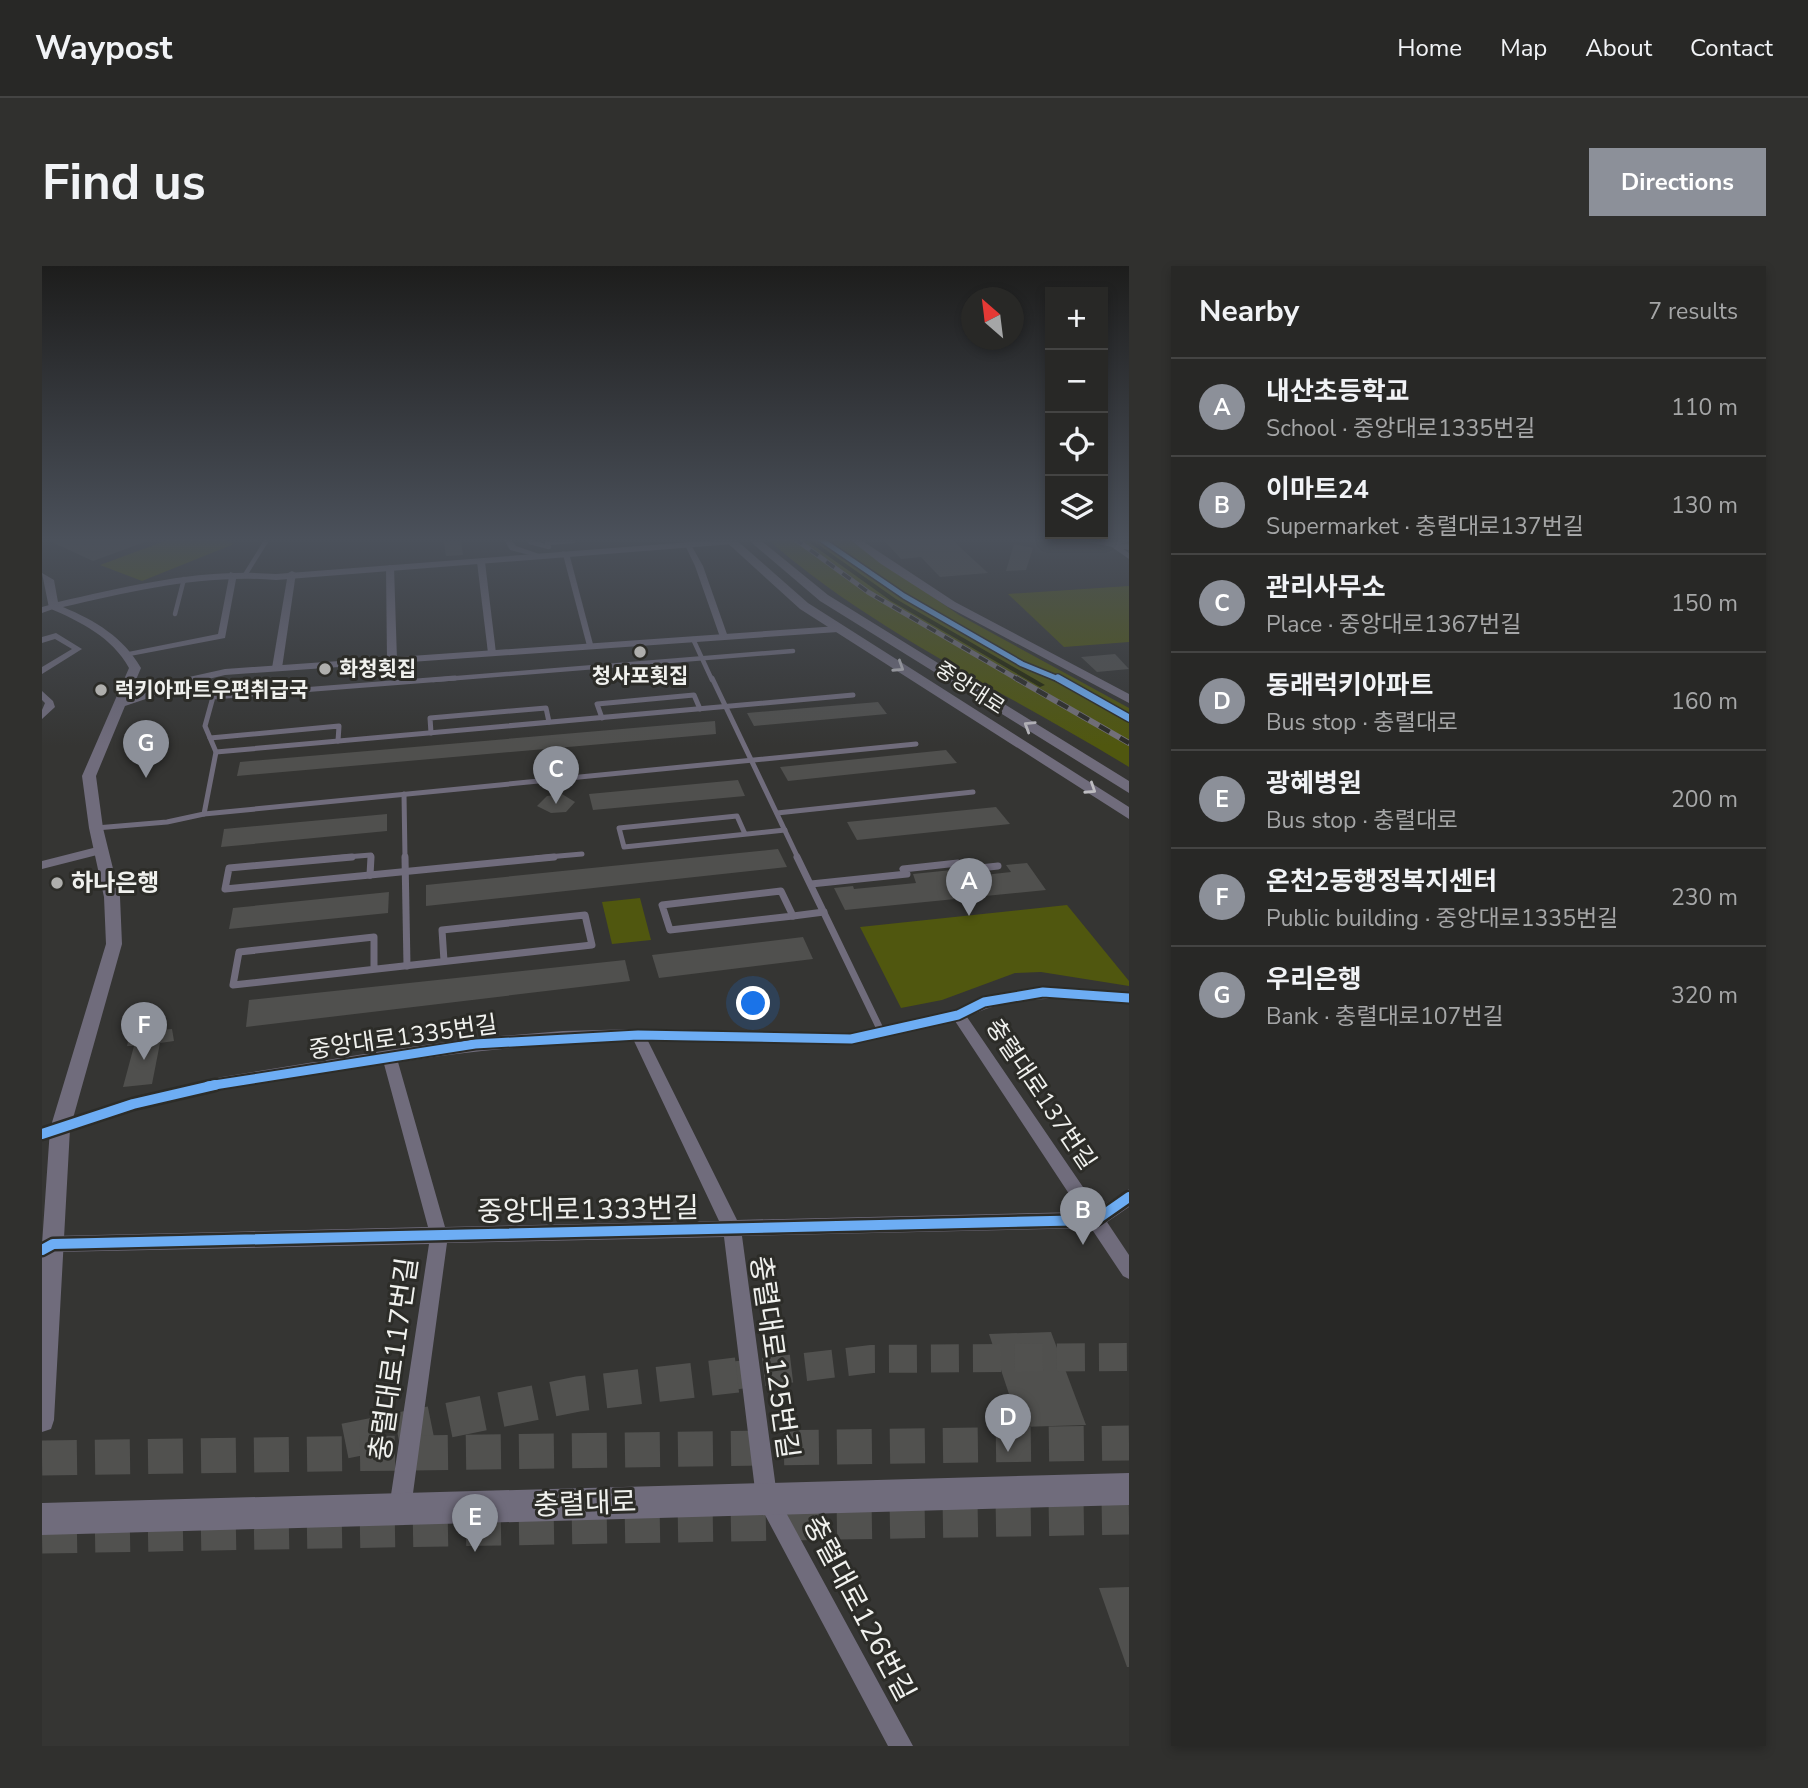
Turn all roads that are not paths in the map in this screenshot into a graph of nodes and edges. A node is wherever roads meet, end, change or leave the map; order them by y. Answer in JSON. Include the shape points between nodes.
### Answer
{"nodes":[{"id":1,"x":177,"y":607,"type":"edge"},
{"id":2,"x":227,"y":607,"type":"edge"},
{"id":3,"x":287,"y":607,"type":"edge"},
{"id":4,"x":391,"y":607,"type":"edge"},
{"id":5,"x":486,"y":607,"type":"edge"},
{"id":6,"x":580,"y":607,"type":"edge"},
{"id":7,"x":713,"y":607,"type":"edge"},
{"id":8,"x":806,"y":607,"type":"edge"},
{"id":9,"x":839,"y":607,"type":"edge"},
{"id":10,"x":958,"y":607,"type":"edge"},
{"id":11,"x":48,"y":608,"type":"edge"},
{"id":12,"x":175,"y":614,"type":"dead end"},
{"id":13,"x":838,"y":629,"type":"junction"},
{"id":14,"x":724,"y":637,"type":"junction"},
{"id":15,"x":693,"y":639,"type":"junction"},
{"id":16,"x":42,"y":640,"type":"edge"},
{"id":17,"x":591,"y":646,"type":"junction"},
{"id":18,"x":793,"y":651,"type":"dead end"},
{"id":19,"x":492,"y":653,"type":"junction"},
{"id":20,"x":128,"y":655,"type":"junction"},
{"id":21,"x":703,"y":659,"type":"junction"},
{"id":22,"x":392,"y":660,"type":"junction"},
{"id":23,"x":277,"y":668,"type":"junction"},
{"id":24,"x":42,"y":671,"type":"edge"},
{"id":25,"x":42,"y":694,"type":"edge"},
{"id":26,"x":853,"y":695,"type":"dead end"},
{"id":27,"x":1129,"y":699,"type":"edge"},
{"id":28,"x":121,"y":703,"type":"junction"},
{"id":29,"x":726,"y":707,"type":"junction"},
{"id":30,"x":700,"y":709,"type":"junction"},
{"id":31,"x":42,"y":716,"type":"edge"},
{"id":32,"x":602,"y":718,"type":"junction"},
{"id":33,"x":549,"y":722,"type":"junction"},
{"id":34,"x":431,"y":733,"type":"junction"},
{"id":35,"x":210,"y":738,"type":"junction"},
{"id":36,"x":338,"y":741,"type":"junction"},
{"id":37,"x":916,"y":744,"type":"dead end"},
{"id":38,"x":216,"y":752,"type":"junction"},
{"id":39,"x":751,"y":760,"type":"junction"},
{"id":40,"x":1129,"y":788,"type":"edge"},
{"id":41,"x":973,"y":792,"type":"dead end"},
{"id":42,"x":404,"y":794,"type":"junction"},
{"id":43,"x":777,"y":813,"type":"junction"},
{"id":44,"x":204,"y":814,"type":"junction"},
{"id":45,"x":1129,"y":814,"type":"edge"},
{"id":46,"x":96,"y":828,"type":"junction"},
{"id":47,"x":785,"y":830,"type":"junction"},
{"id":48,"x":745,"y":834,"type":"junction"},
{"id":49,"x":101,"y":850,"type":"junction"},
{"id":50,"x":582,"y":854,"type":"dead end"},
{"id":51,"x":42,"y":865,"type":"edge"},
{"id":52,"x":998,"y":866,"type":"dead end"},
{"id":53,"x":404,"y":871,"type":"junction"},
{"id":54,"x":370,"y":875,"type":"junction"},
{"id":55,"x":811,"y":884,"type":"junction"},
{"id":56,"x":824,"y":912,"type":"junction"},
{"id":57,"x":793,"y":916,"type":"junction"},
{"id":58,"x":444,"y":961,"type":"junction"},
{"id":59,"x":407,"y":966,"type":"junction"},
{"id":60,"x":374,"y":968,"type":"junction"},
{"id":61,"x":1129,"y":998,"type":"edge"},
{"id":62,"x":958,"y":1015,"type":"junction"},
{"id":63,"x":882,"y":1033,"type":"junction"},
{"id":64,"x":638,"y":1035,"type":"junction"},
{"id":65,"x":388,"y":1056,"type":"junction"},
{"id":66,"x":60,"y":1129,"type":"junction"},
{"id":67,"x":42,"y":1134,"type":"edge"},
{"id":68,"x":1129,"y":1197,"type":"edge"},
{"id":69,"x":1096,"y":1220,"type":"junction"},
{"id":70,"x":732,"y":1229,"type":"junction"},
{"id":71,"x":439,"y":1235,"type":"junction"},
{"id":72,"x":47,"y":1247,"type":"edge"},
{"id":73,"x":1129,"y":1270,"type":"edge"},
{"id":74,"x":42,"y":1420,"type":"edge"},
{"id":75,"x":1129,"y":1489,"type":"edge"},
{"id":76,"x":767,"y":1498,"type":"junction"},
{"id":77,"x":400,"y":1508,"type":"junction"},
{"id":78,"x":42,"y":1519,"type":"edge"},
{"id":79,"x":901,"y":1746,"type":"edge"}],
"edges":[{"from":1,"to":12,"type":"lane"},
{"from":2,"to":20,"type":"street","via":[[222,635]]},
{"from":3,"to":23,"type":"street"},
{"from":4,"to":22,"type":"street"},
{"from":5,"to":19,"type":"street"},
{"from":6,"to":17,"type":"street"},
{"from":7,"to":14,"type":"street"},
{"from":8,"to":13,"type":"main road","name":"중앙대로"},
{"from":40,"to":9,"type":"main road","name":"중앙대로","one_way":true},
{"from":10,"to":27,"type":"street"},
{"from":11,"to":20,"type":"street","via":[[89,621]]},
{"from":13,"to":14,"type":"street"},
{"from":13,"to":45,"type":"main road","name":"중앙대로","one_way":true},
{"from":14,"to":15,"type":"street"},
{"from":15,"to":17,"type":"street"},
{"from":15,"to":21,"type":"lane"},
{"from":16,"to":24,"type":"street","via":[[56,636],[78,649]]},
{"from":17,"to":19,"type":"street"},
{"from":18,"to":21,"type":"lane"},
{"from":19,"to":22,"type":"street"},
{"from":20,"to":28,"type":"street","via":[[135,668]]},
{"from":21,"to":29,"type":"lane"},
{"from":21,"to":35,"type":"lane","via":[[213,697],[205,726]]},
{"from":22,"to":23,"type":"street"},
{"from":23,"to":28,"type":"street","via":[[193,679]]},
{"from":25,"to":31,"type":"street","via":[[50,707]]},
{"from":26,"to":29,"type":"lane"},
{"from":28,"to":46,"type":"street","via":[[89,776]]},
{"from":29,"to":30,"type":"lane"},
{"from":29,"to":39,"type":"lane"},
{"from":30,"to":32,"type":"lane"},
{"from":30,"to":32,"type":"lane","via":[[694,695],[597,704]]},
{"from":32,"to":33,"type":"lane"},
{"from":33,"to":34,"type":"lane"},
{"from":33,"to":34,"type":"lane","via":[[546,708],[430,718]]},
{"from":34,"to":36,"type":"lane"},
{"from":35,"to":36,"type":"lane","via":[[339,726]]},
{"from":35,"to":38,"type":"lane"},
{"from":36,"to":38,"type":"lane"},
{"from":37,"to":39,"type":"lane"},
{"from":38,"to":44,"type":"lane"},
{"from":39,"to":42,"type":"lane"},
{"from":39,"to":43,"type":"lane"},
{"from":41,"to":43,"type":"lane"},
{"from":42,"to":44,"type":"lane"},
{"from":42,"to":53,"type":"lane"},
{"from":43,"to":47,"type":"lane"},
{"from":44,"to":46,"type":"lane"},
{"from":46,"to":49,"type":"street"},
{"from":47,"to":48,"type":"lane"},
{"from":47,"to":55,"type":"lane"},
{"from":48,"to":48,"type":"lane","via":[[737,816],[619,828],[624,847]]},
{"from":49,"to":51,"type":"street"},
{"from":49,"to":66,"type":"street","via":[[116,922],[114,944]]},
{"from":50,"to":53,"type":"lane"},
{"from":52,"to":55,"type":"lane","via":[[962,870],[958,863],[903,869],[907,874]]},
{"from":53,"to":54,"type":"lane"},
{"from":53,"to":59,"type":"lane"},
{"from":54,"to":54,"type":"lane","via":[[317,880],[225,889],[229,868],[370,855]]},
{"from":55,"to":56,"type":"lane"},
{"from":56,"to":57,"type":"lane"},
{"from":56,"to":63,"type":"lane"},
{"from":57,"to":57,"type":"lane","via":[[781,891],[662,905],[670,930]]},
{"from":58,"to":58,"type":"lane","via":[[442,930],[585,915],[592,945]]},
{"from":58,"to":59,"type":"lane"},
{"from":59,"to":60,"type":"lane"},
{"from":60,"to":60,"type":"lane","via":[[297,978],[233,985],[239,952],[374,937]]},
{"from":61,"to":62,"type":"street","name":"중앙대로1335번길","via":[[1043,992],[984,1002]]},
{"from":62,"to":63,"type":"street","name":"중앙대로1335번길"},
{"from":62,"to":69,"type":"street","name":"충렬대로137번길"},
{"from":63,"to":64,"type":"street","name":"중앙대로1335번길","via":[[851,1039]]},
{"from":64,"to":65,"type":"street","name":"중앙대로1335번길","via":[[550,1038]]},
{"from":64,"to":70,"type":"street","name":"충렬대로125번길"},
{"from":65,"to":66,"type":"street","name":"중앙대로1335번길","via":[[222,1083],[133,1104]]},
{"from":65,"to":71,"type":"street","name":"충렬대로117번길"},
{"from":66,"to":67,"type":"street","name":"중앙대로1335번길"},
{"from":66,"to":72,"type":"street"},
{"from":68,"to":69,"type":"street"},
{"from":69,"to":70,"type":"street","name":"중앙대로1333번길"},
{"from":69,"to":73,"type":"street","name":"충렬대로137번길"},
{"from":70,"to":71,"type":"street","name":"중앙대로1333번길"},
{"from":70,"to":76,"type":"street","name":"충렬대로125번길"},
{"from":71,"to":72,"type":"street","name":"중앙대로1333번길"},
{"from":71,"to":77,"type":"street","name":"충렬대로117번길"},
{"from":72,"to":74,"type":"street"},
{"from":75,"to":76,"type":"main road","name":"충렬대로"},
{"from":76,"to":77,"type":"main road","name":"충렬대로"},
{"from":76,"to":79,"type":"street","name":"충렬대로126번길"},
{"from":77,"to":78,"type":"main road","name":"충렬대로"}]}
